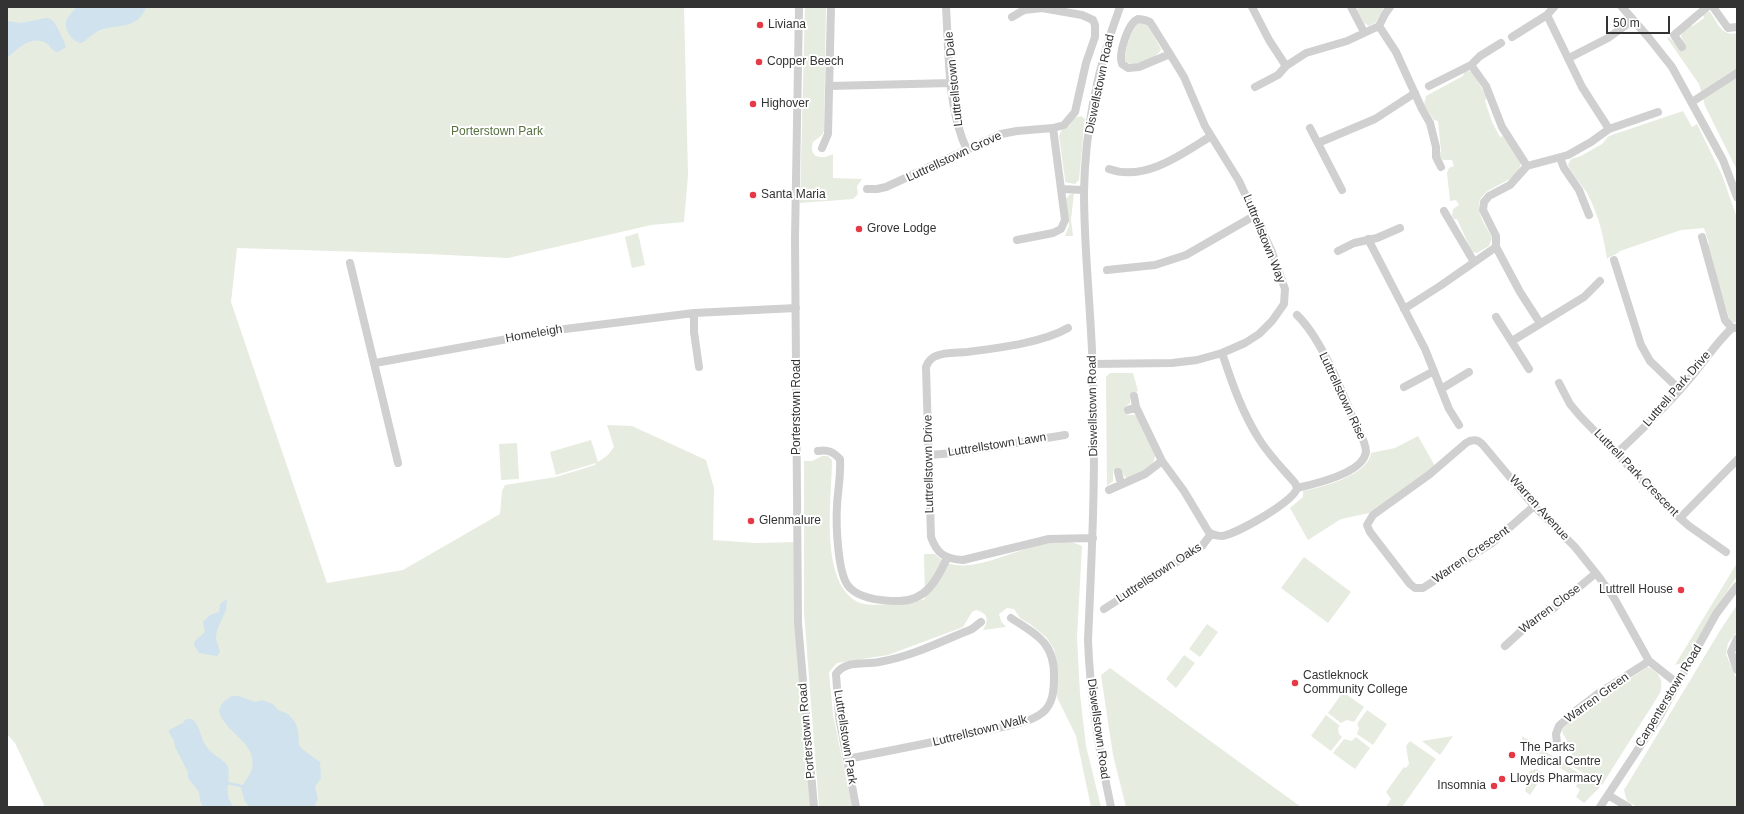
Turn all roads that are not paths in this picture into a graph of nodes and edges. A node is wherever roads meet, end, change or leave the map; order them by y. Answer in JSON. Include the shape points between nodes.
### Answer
{"nodes":[{"id":1,"x":799,"y":7,"type":"edge"},
{"id":2,"x":831,"y":7,"type":"edge"},
{"id":3,"x":946,"y":7,"type":"edge"},
{"id":4,"x":1120,"y":7,"type":"edge"},
{"id":5,"x":1252,"y":7,"type":"edge"},
{"id":6,"x":1351,"y":7,"type":"edge"},
{"id":7,"x":1390,"y":7,"type":"edge"},
{"id":8,"x":1554,"y":7,"type":"edge"},
{"id":9,"x":1622,"y":7,"type":"edge"},
{"id":10,"x":1707,"y":7,"type":"edge"},
{"id":11,"x":1713,"y":7,"type":"edge"},
{"id":12,"x":1547,"y":15,"type":"junction"},
{"id":13,"x":1012,"y":17,"type":"dead end"},
{"id":14,"x":1633,"y":20,"type":"junction"},
{"id":15,"x":1380,"y":26,"type":"junction"},
{"id":16,"x":1737,"y":27,"type":"edge"},
{"id":17,"x":1364,"y":32,"type":"junction"},
{"id":18,"x":1512,"y":37,"type":"dead end"},
{"id":19,"x":1500,"y":43,"type":"dead end"},
{"id":20,"x":1682,"y":47,"type":"dead end"},
{"id":21,"x":1170,"y":54,"type":"junction"},
{"id":22,"x":1569,"y":58,"type":"junction"},
{"id":23,"x":1471,"y":65,"type":"junction"},
{"id":24,"x":1286,"y":66,"type":"junction"},
{"id":25,"x":1737,"y":73,"type":"edge"},
{"id":26,"x":952,"y":83,"type":"junction"},
{"id":27,"x":829,"y":86,"type":"junction"},
{"id":28,"x":1429,"y":86,"type":"dead end"},
{"id":29,"x":1255,"y":87,"type":"dead end"},
{"id":30,"x":1416,"y":93,"type":"junction"},
{"id":31,"x":1692,"y":102,"type":"junction"},
{"id":32,"x":1658,"y":112,"type":"dead end"},
{"id":33,"x":1053,"y":128,"type":"junction"},
{"id":34,"x":1310,"y":128,"type":"dead end"},
{"id":35,"x":1609,"y":129,"type":"junction"},
{"id":36,"x":1211,"y":136,"type":"junction"},
{"id":37,"x":1318,"y":143,"type":"junction"},
{"id":38,"x":822,"y":148,"type":"dead end"},
{"id":39,"x":967,"y":150,"type":"junction"},
{"id":40,"x":1560,"y":158,"type":"junction"},
{"id":41,"x":1527,"y":166,"type":"junction"},
{"id":42,"x":1441,"y":167,"type":"dead end"},
{"id":43,"x":1109,"y":170,"type":"dead end"},
{"id":44,"x":867,"y":189,"type":"dead end"},
{"id":45,"x":1061,"y":189,"type":"junction"},
{"id":46,"x":1084,"y":190,"type":"junction"},
{"id":47,"x":1342,"y":190,"type":"dead end"},
{"id":48,"x":1737,"y":196,"type":"edge"},
{"id":49,"x":1444,"y":211,"type":"dead end"},
{"id":50,"x":1589,"y":215,"type":"dead end"},
{"id":51,"x":1254,"y":216,"type":"junction"},
{"id":52,"x":1400,"y":228,"type":"dead end"},
{"id":53,"x":1702,"y":237,"type":"dead end"},
{"id":54,"x":1368,"y":239,"type":"junction"},
{"id":55,"x":1017,"y":240,"type":"dead end"},
{"id":56,"x":1496,"y":247,"type":"junction"},
{"id":57,"x":1338,"y":251,"type":"dead end"},
{"id":58,"x":1614,"y":260,"type":"dead end"},
{"id":59,"x":1474,"y":262,"type":"junction"},
{"id":60,"x":350,"y":263,"type":"dead end"},
{"id":61,"x":1107,"y":270,"type":"dead end"},
{"id":62,"x":1600,"y":281,"type":"dead end"},
{"id":63,"x":796,"y":308,"type":"junction"},
{"id":64,"x":1404,"y":309,"type":"junction"},
{"id":65,"x":694,"y":313,"type":"junction"},
{"id":66,"x":1297,"y":314,"type":"dead end"},
{"id":67,"x":1496,"y":317,"type":"dead end"},
{"id":68,"x":1540,"y":323,"type":"junction"},
{"id":69,"x":1068,"y":328,"type":"dead end"},
{"id":70,"x":1734,"y":328,"type":"edge"},
{"id":71,"x":1512,"y":341,"type":"junction"},
{"id":72,"x":1222,"y":353,"type":"junction"},
{"id":73,"x":375,"y":363,"type":"junction"},
{"id":74,"x":1093,"y":364,"type":"junction"},
{"id":75,"x":699,"y":366,"type":"dead end"},
{"id":76,"x":1529,"y":369,"type":"dead end"},
{"id":77,"x":1434,"y":371,"type":"junction"},
{"id":78,"x":1470,"y":372,"type":"dead end"},
{"id":79,"x":1559,"y":383,"type":"dead end"},
{"id":80,"x":1404,"y":387,"type":"dead end"},
{"id":81,"x":1441,"y":389,"type":"junction"},
{"id":82,"x":1680,"y":390,"type":"junction"},
{"id":83,"x":1134,"y":396,"type":"dead end"},
{"id":84,"x":1458,"y":425,"type":"dead end"},
{"id":85,"x":1065,"y":435,"type":"dead end"},
{"id":86,"x":818,"y":451,"type":"dead end"},
{"id":87,"x":1617,"y":453,"type":"junction"},
{"id":88,"x":930,"y":455,"type":"junction"},
{"id":89,"x":1737,"y":460,"type":"edge"},
{"id":90,"x":1162,"y":461,"type":"junction"},
{"id":91,"x":398,"y":463,"type":"dead end"},
{"id":92,"x":1118,"y":472,"type":"dead end"},
{"id":93,"x":1121,"y":484,"type":"junction"},
{"id":94,"x":1297,"y":488,"type":"junction"},
{"id":95,"x":1109,"y":490,"type":"dead end"},
{"id":96,"x":1534,"y":506,"type":"junction"},
{"id":97,"x":1680,"y":518,"type":"junction"},
{"id":98,"x":1370,"y":519,"type":"joint"},
{"id":99,"x":1211,"y":534,"type":"junction"},
{"id":100,"x":1093,"y":538,"type":"junction"},
{"id":101,"x":1726,"y":552,"type":"dead end"},
{"id":102,"x":947,"y":558,"type":"junction"},
{"id":103,"x":1596,"y":573,"type":"junction"},
{"id":104,"x":1737,"y":586,"type":"edge"},
{"id":105,"x":1104,"y":609,"type":"dead end"},
{"id":106,"x":1011,"y":618,"type":"dead end"},
{"id":107,"x":981,"y":622,"type":"dead end"},
{"id":108,"x":1737,"y":639,"type":"edge"},
{"id":109,"x":1505,"y":646,"type":"dead end"},
{"id":110,"x":1649,"y":661,"type":"junction"},
{"id":111,"x":1737,"y":670,"type":"edge"},
{"id":112,"x":1678,"y":684,"type":"junction"},
{"id":113,"x":1557,"y":743,"type":"dead end"},
{"id":114,"x":847,"y":759,"type":"junction"},
{"id":115,"x":1608,"y":795,"type":"junction"},
{"id":116,"x":814,"y":807,"type":"edge"},
{"id":117,"x":856,"y":807,"type":"edge"},
{"id":118,"x":1111,"y":807,"type":"edge"},
{"id":119,"x":1600,"y":807,"type":"edge"},
{"id":120,"x":1628,"y":807,"type":"edge"}],
"edges":[{"from":1,"to":63,"type":"street","name":"Porterstown Road"},
{"from":2,"to":27,"type":"street"},
{"from":3,"to":26,"type":"street","name":"Luttrellstown Dale"},
{"from":4,"to":46,"type":"street","name":"Diswellstown Road","via":[[1106,48],[1092,109]]},
{"from":5,"to":24,"type":"street"},
{"from":6,"to":17,"type":"street"},
{"from":7,"to":15,"type":"street","via":[[1384,14]]},
{"from":8,"to":12,"type":"street"},
{"from":9,"to":14,"type":"street"},
{"from":10,"to":20,"type":"street","via":[[1674,35]]},
{"from":11,"to":16,"type":"street","via":[[1728,28]]},
{"from":12,"to":18,"type":"street"},
{"from":12,"to":22,"type":"street"},
{"from":13,"to":33,"type":"street","via":[[1024,10],[1042,8],[1082,15],[1093,20],[1095,25],[1095,37],[1075,112],[1068,123]]},
{"from":14,"to":22,"type":"street","via":[[1608,38]]},
{"from":14,"to":31,"type":"street","via":[[1672,67]]},
{"from":15,"to":17,"type":"street"},
{"from":15,"to":30,"type":"street"},
{"from":17,"to":24,"type":"street","via":[[1347,41],[1306,53]]},
{"from":19,"to":23,"type":"street"},
{"from":21,"to":21,"type":"street","name":"Luttrellstown Way","via":[[1133,68],[1125,67],[1121,61],[1130,26],[1135,20],[1140,19],[1154,27]]},
{"from":21,"to":36,"type":"street","name":"Luttrellstown Way"},
{"from":22,"to":35,"type":"street","via":[[1582,87]]},
{"from":23,"to":28,"type":"street"},
{"from":23,"to":41,"type":"street","via":[[1486,86],[1502,127]]},
{"from":24,"to":29,"type":"street","via":[[1278,75]]},
{"from":25,"to":31,"type":"street"},
{"from":26,"to":27,"type":"street"},
{"from":26,"to":39,"type":"street","name":"Luttrellstown Dale","via":[[958,129]]},
{"from":27,"to":38,"type":"street","via":[[828,134]]},
{"from":30,"to":37,"type":"street","via":[[1375,119]]},
{"from":30,"to":42,"type":"street","via":[[1432,127],[1436,157]]},
{"from":31,"to":48,"type":"street","via":[[1723,160]]},
{"from":32,"to":35,"type":"street"},
{"from":33,"to":39,"type":"street","name":"Luttrellstown Grove","via":[[1009,132]]},
{"from":33,"to":45,"type":"street"},
{"from":34,"to":37,"type":"street"},
{"from":35,"to":40,"type":"street","via":[[1583,147]]},
{"from":36,"to":43,"type":"street","via":[[1174,159],[1149,169],[1120,173]]},
{"from":36,"to":51,"type":"street","name":"Luttrellstown Way","via":[[1236,175]]},
{"from":37,"to":47,"type":"street"},
{"from":39,"to":44,"type":"street","name":"Luttrellstown Grove","via":[[886,187]]},
{"from":40,"to":41,"type":"street"},
{"from":40,"to":50,"type":"street","via":[[1579,190]]},
{"from":41,"to":56,"type":"street","via":[[1510,185],[1489,196],[1484,202],[1483,210],[1496,236]]},
{"from":45,"to":46,"type":"street"},
{"from":45,"to":55,"type":"street","via":[[1065,220],[1061,229]]},
{"from":46,"to":74,"type":"street","name":"Diswellstown Road"},
{"from":49,"to":59,"type":"street"},
{"from":51,"to":61,"type":"street","via":[[1186,255],[1155,265]]},
{"from":51,"to":72,"type":"street","name":"Luttrellstown Way","via":[[1281,275],[1284,304],[1259,334]]},
{"from":52,"to":54,"type":"street"},
{"from":53,"to":70,"type":"street","via":[[1725,320]]},
{"from":54,"to":57,"type":"street","via":[[1354,242]]},
{"from":54,"to":64,"type":"street"},
{"from":56,"to":59,"type":"street"},
{"from":56,"to":68,"type":"street"},
{"from":58,"to":82,"type":"street","via":[[1643,348],[1658,369]]},
{"from":59,"to":64,"type":"street"},
{"from":60,"to":73,"type":"street"},
{"from":62,"to":68,"type":"street","via":[[1584,297]]},
{"from":63,"to":65,"type":"street","name":"Homeleigh"},
{"from":63,"to":116,"type":"street","name":"Porterstown Road","via":[[798,623]]},
{"from":64,"to":77,"type":"street"},
{"from":65,"to":73,"type":"street","name":"Homeleigh","via":[[557,330]]},
{"from":65,"to":75,"type":"street"},
{"from":66,"to":94,"type":"street","name":"Luttrellstown Rise","via":[[1311,332],[1331,370],[1350,409],[1366,452],[1360,463],[1346,472]]},
{"from":67,"to":71,"type":"street"},
{"from":68,"to":71,"type":"street"},
{"from":69,"to":88,"type":"street","name":"Luttrellstown Drive","via":[[1043,338],[994,348],[938,355],[931,359],[926,366]]},
{"from":70,"to":82,"type":"street","name":"Luttrell Park Drive","via":[[1718,340]]},
{"from":71,"to":76,"type":"street"},
{"from":72,"to":74,"type":"street","name":"Luttrellstown Way","via":[[1172,363]]},
{"from":72,"to":94,"type":"street","via":[[1247,418]]},
{"from":73,"to":91,"type":"street"},
{"from":74,"to":100,"type":"street","name":"Diswellstown Road"},
{"from":77,"to":80,"type":"street"},
{"from":77,"to":81,"type":"street"},
{"from":78,"to":81,"type":"street"},
{"from":79,"to":87,"type":"street","name":"Luttrell Park Crescent","via":[[1580,416]]},
{"from":81,"to":84,"type":"street"},
{"from":82,"to":87,"type":"street","name":"Luttrell Park Drive"},
{"from":83,"to":90,"type":"street","via":[[1132,408]]},
{"from":85,"to":88,"type":"street","name":"Luttrellstown Lawn","via":[[954,454]]},
{"from":86,"to":102,"type":"street","via":[[825,449],[834,452],[840,459],[838,551],[842,574],[849,587],[860,595],[879,600],[900,601],[918,598],[930,589]]},
{"from":87,"to":97,"type":"street","name":"Luttrell Park Crescent"},
{"from":88,"to":102,"type":"street","name":"Luttrellstown Drive","via":[[931,537],[934,547]]},
{"from":89,"to":97,"type":"street"},
{"from":90,"to":93,"type":"street","via":[[1145,474]]},
{"from":90,"to":99,"type":"street","via":[[1184,490]]},
{"from":92,"to":93,"type":"street"},
{"from":93,"to":95,"type":"street"},
{"from":94,"to":99,"type":"street","via":[[1292,498],[1272,512],[1229,534]]},
{"from":96,"to":98,"type":"street","name":"Warren Avenue","via":[[1481,442],[1472,440]]},
{"from":96,"to":98,"type":"street","name":"Warren Crescent","via":[[1492,543],[1423,588],[1416,588],[1410,584],[1370,532],[1367,525]]},
{"from":96,"to":103,"type":"street","name":"Warren Avenue","via":[[1575,547]]},
{"from":97,"to":101,"type":"street","name":"Luttrell Park Crescent"},
{"from":99,"to":105,"type":"street","name":"Luttrellstown Oaks","via":[[1202,546]]},
{"from":100,"to":102,"type":"street","via":[[1049,539],[963,560]]},
{"from":100,"to":118,"type":"street","name":"Diswellstown Road","via":[[1089,662],[1096,732]]},
{"from":103,"to":109,"type":"street","name":"Warren Close","via":[[1554,608],[1530,623]]},
{"from":103,"to":110,"type":"street","name":"Warren Avenue","via":[[1614,598]]},
{"from":104,"to":112,"type":"street","name":"Carpenterstown Road","via":[[1716,614]]},
{"from":106,"to":114,"type":"street","name":"Luttrellstown Walk","via":[[1034,632],[1052,654],[1053,694],[1051,703],[1042,714],[1006,726],[938,742]]},
{"from":107,"to":114,"type":"street","name":"Luttrellstown Park","via":[[972,629],[903,656],[878,662],[845,665],[840,668],[836,674],[839,717]]},
{"from":108,"to":111,"type":"street","via":[[1731,652]]},
{"from":110,"to":112,"type":"street","name":"Warren Avenue"},
{"from":110,"to":113,"type":"street","name":"Warren Green","via":[[1573,713],[1559,726],[1556,734]]},
{"from":112,"to":115,"type":"street","name":"Carpenterstown Road"},
{"from":114,"to":117,"type":"street","name":"Luttrellstown Park"},
{"from":115,"to":119,"type":"street","name":"Carpenterstown Road"},
{"from":115,"to":120,"type":"street"}]}
